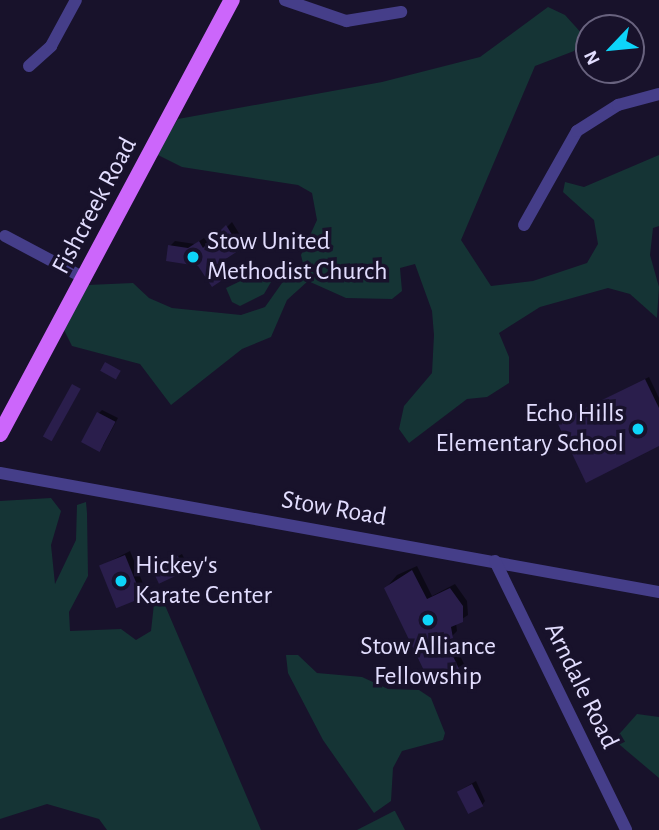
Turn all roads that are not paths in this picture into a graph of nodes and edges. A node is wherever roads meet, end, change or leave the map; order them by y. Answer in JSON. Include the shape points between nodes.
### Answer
{"nodes":[{"id":1,"x":76,"y":0,"type":"edge"},
{"id":2,"x":232,"y":0,"type":"edge"},
{"id":3,"x":285,"y":0,"type":"edge"},
{"id":4,"x":401,"y":12,"type":"dead end"},
{"id":5,"x":29,"y":66,"type":"dead end"},
{"id":6,"x":659,"y":94,"type":"edge"},
{"id":7,"x":524,"y":225,"type":"dead end"},
{"id":8,"x":5,"y":236,"type":"dead end"},
{"id":9,"x":84,"y":278,"type":"junction"},
{"id":10,"x":0,"y":433,"type":"edge"},
{"id":11,"x":0,"y":473,"type":"edge"},
{"id":12,"x":495,"y":561,"type":"junction"},
{"id":13,"x":659,"y":593,"type":"edge"},
{"id":14,"x":626,"y":830,"type":"edge"}],
"edges":[{"from":1,"to":5,"type":"street","via":[[51,46]]},
{"from":2,"to":9,"type":"main road","name":"Fishcreek Road"},
{"from":3,"to":4,"type":"street","via":[[346,21]]},
{"from":6,"to":7,"type":"street","via":[[618,104],[577,131]]},
{"from":8,"to":9,"type":"street"},
{"from":9,"to":10,"type":"main road","name":"Fishcreek Road"},
{"from":11,"to":12,"type":"street","name":"Stow Road"},
{"from":12,"to":13,"type":"street","name":"Stow Road"},
{"from":12,"to":14,"type":"street","name":"Arndale Road"}]}
